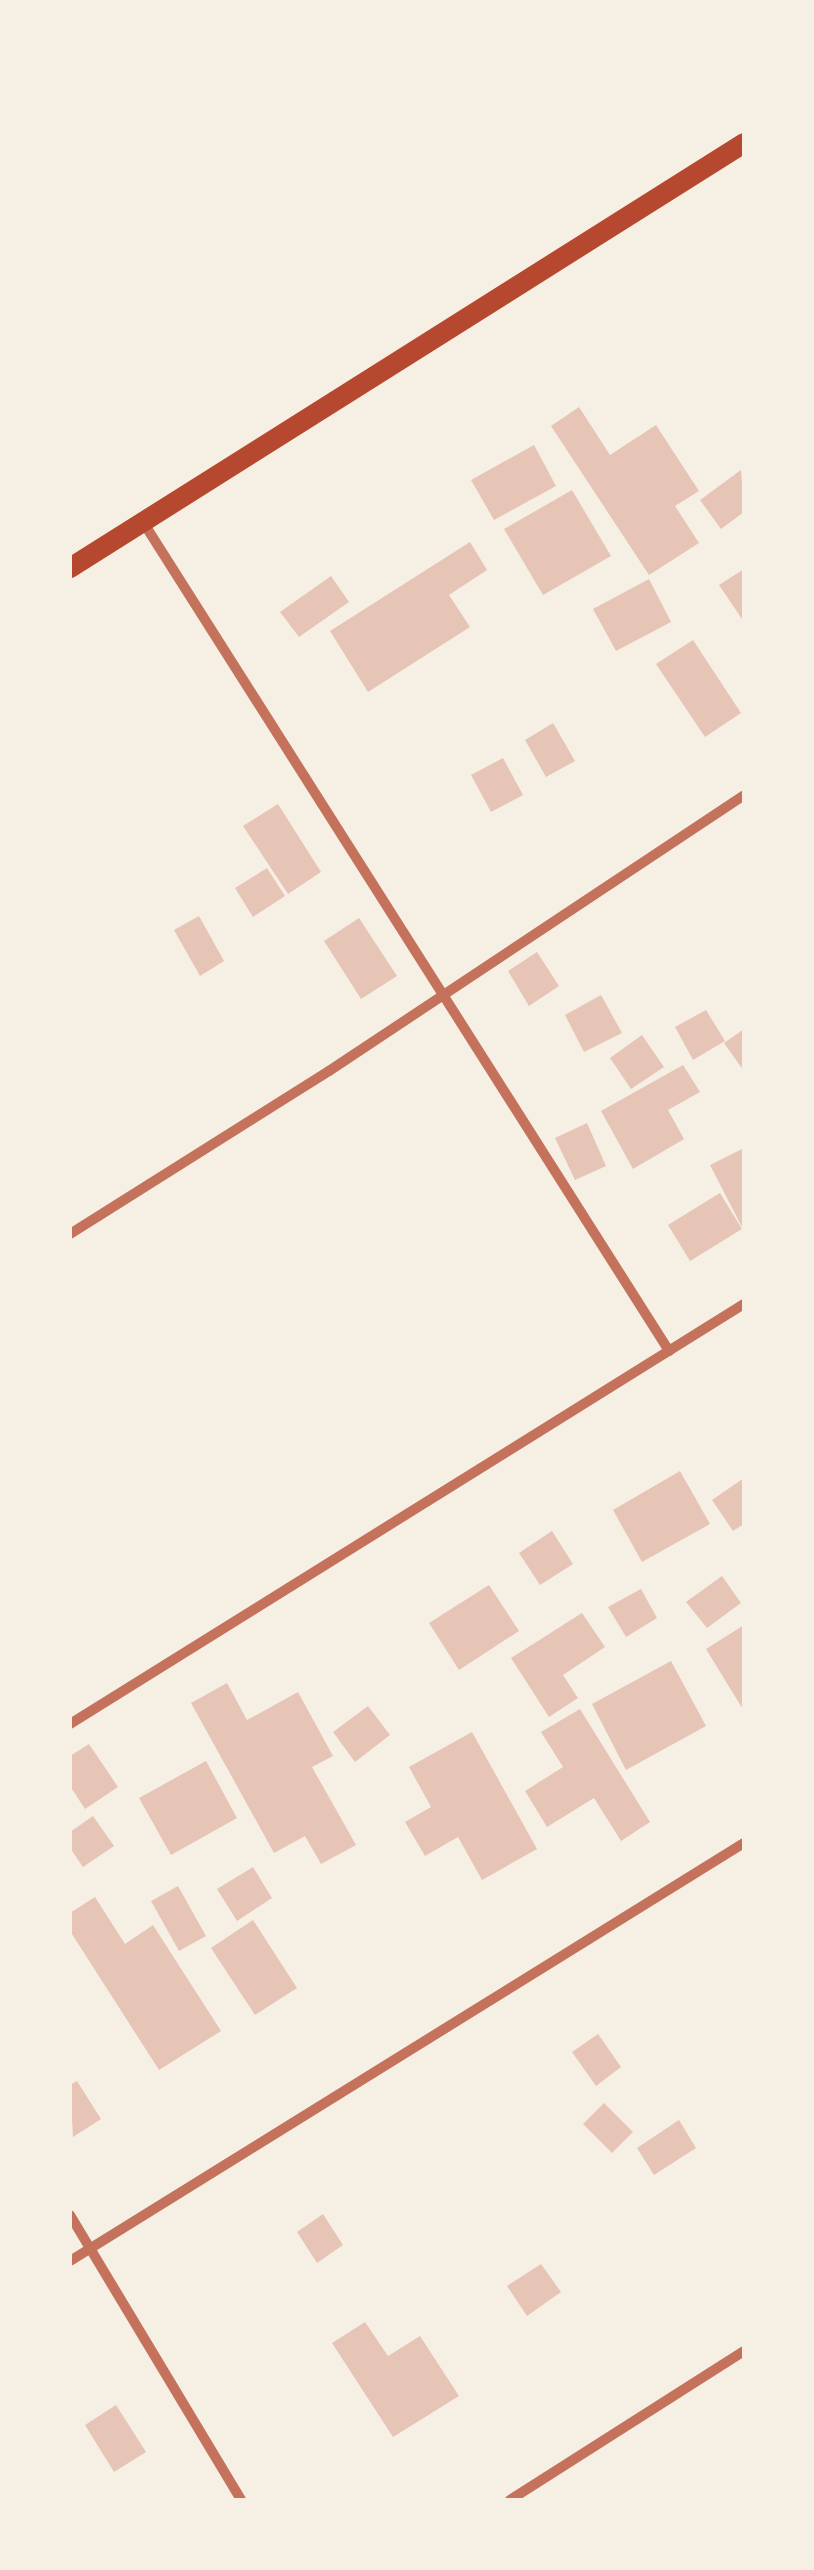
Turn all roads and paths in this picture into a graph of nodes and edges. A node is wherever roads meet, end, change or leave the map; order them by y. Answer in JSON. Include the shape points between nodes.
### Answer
{"nodes":[{"id":1,"x":744,"y":143,"type":"edge"},
{"id":2,"x":144,"y":522,"type":"junction"},
{"id":3,"x":70,"y":568,"type":"edge"},
{"id":4,"x":744,"y":795,"type":"edge"},
{"id":5,"x":441,"y":992,"type":"junction"},
{"id":6,"x":70,"y":1234,"type":"edge"},
{"id":7,"x":744,"y":1304,"type":"edge"},
{"id":8,"x":669,"y":1351,"type":"junction"},
{"id":9,"x":70,"y":1724,"type":"edge"},
{"id":10,"x":744,"y":1844,"type":"edge"},
{"id":11,"x":70,"y":2215,"type":"edge"},
{"id":12,"x":91,"y":2248,"type":"junction"},
{"id":13,"x":70,"y":2261,"type":"edge"},
{"id":14,"x":744,"y":2351,"type":"edge"},
{"id":15,"x":523,"y":2496,"type":"edge"},
{"id":16,"x":241,"y":2500,"type":"edge"},
{"id":17,"x":510,"y":2500,"type":"edge"}],
"edges":[{"from":1,"to":2,"type":"main road"},
{"from":2,"to":3,"type":"main road"},
{"from":2,"to":5,"type":"street"},
{"from":4,"to":5,"type":"street"},
{"from":5,"to":6,"type":"street","via":[[329,1072]]},
{"from":5,"to":8,"type":"street"},
{"from":7,"to":8,"type":"street"},
{"from":8,"to":9,"type":"street"},
{"from":10,"to":12,"type":"street"},
{"from":11,"to":12,"type":"street"},
{"from":12,"to":13,"type":"street"},
{"from":12,"to":16,"type":"street"},
{"from":14,"to":15,"type":"street"},
{"from":15,"to":17,"type":"street"}]}
